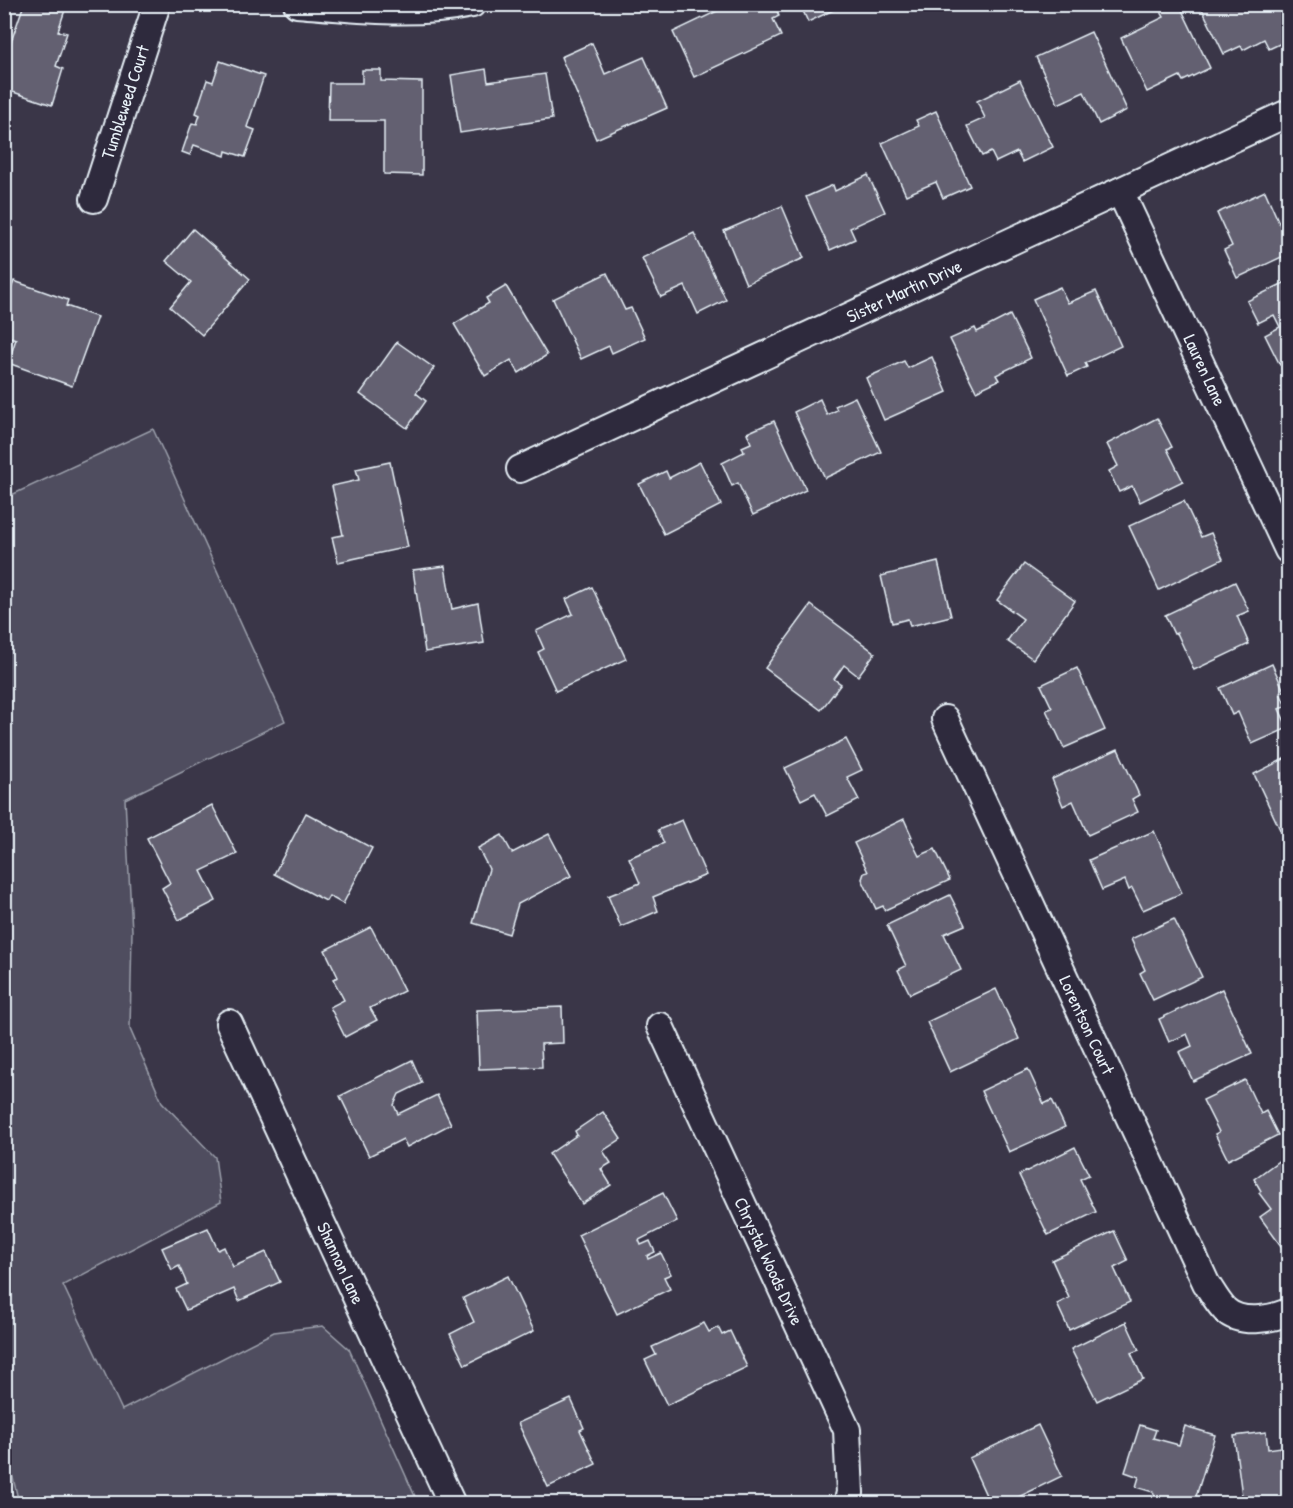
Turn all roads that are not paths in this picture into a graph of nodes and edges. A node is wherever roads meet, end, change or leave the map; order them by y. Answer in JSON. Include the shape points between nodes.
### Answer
{"nodes":[{"id":1,"x":157,"y":4,"type":"edge"},
{"id":2,"x":297,"y":4,"type":"edge"},
{"id":3,"x":472,"y":4,"type":"edge"},
{"id":4,"x":1288,"y":113,"type":"edge"},
{"id":5,"x":1120,"y":190,"type":"junction"},
{"id":6,"x":94,"y":199,"type":"dead end"},
{"id":7,"x":520,"y":469,"type":"dead end"},
{"id":8,"x":1288,"y":550,"type":"edge"},
{"id":9,"x":945,"y":719,"type":"dead end"},
{"id":10,"x":229,"y":1023,"type":"dead end"},
{"id":11,"x":660,"y":1026,"type":"dead end"},
{"id":12,"x":1288,"y":1312,"type":"edge"},
{"id":13,"x":452,"y":1503,"type":"edge"},
{"id":14,"x":847,"y":1503,"type":"edge"}],
"edges":[{"from":1,"to":6,"type":"street","name":"Tumbleweed Court"},
{"from":2,"to":3,"type":"street","via":[[390,12]]},
{"from":4,"to":5,"type":"street","name":"Sister Martin Drive"},
{"from":5,"to":7,"type":"street","name":"Sister Martin Drive"},
{"from":5,"to":8,"type":"street","name":"Lauren Lane"},
{"from":9,"to":12,"type":"street","name":"Lorentson Court","via":[[1206,1283],[1226,1311],[1243,1318],[1274,1318]]},
{"from":10,"to":13,"type":"street","name":"Shannon Lane"},
{"from":11,"to":14,"type":"street","name":"Chrystal Woods Drive","via":[[847,1430]]}]}
